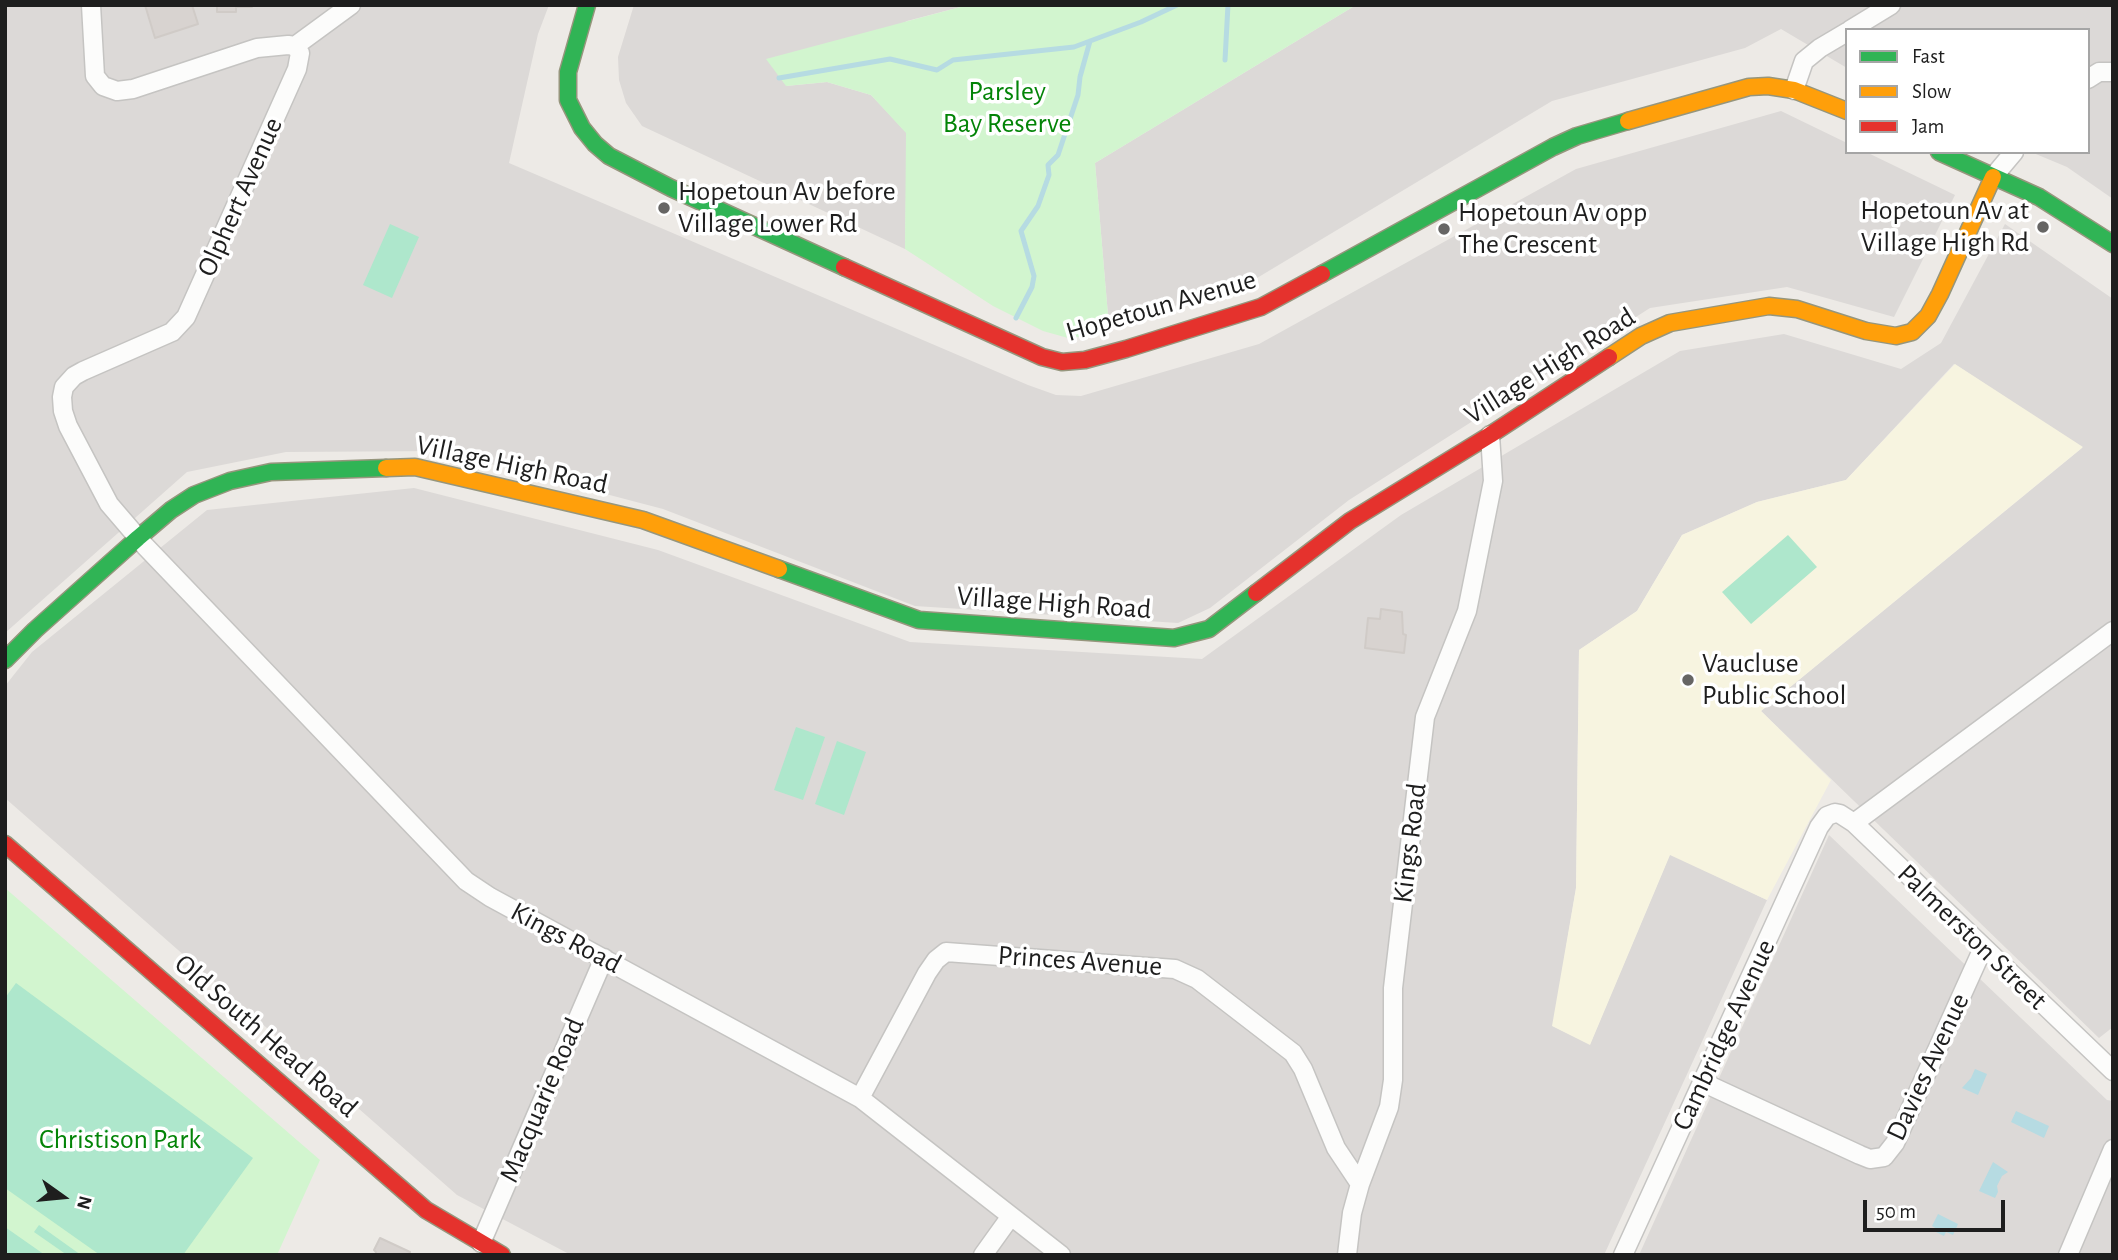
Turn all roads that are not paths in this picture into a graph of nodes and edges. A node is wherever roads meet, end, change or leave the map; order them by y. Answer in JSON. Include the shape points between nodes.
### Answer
{"nodes":[{"id":1,"x":91,"y":5,"type":"edge"},
{"id":2,"x":351,"y":5,"type":"edge"},
{"id":3,"x":587,"y":5,"type":"edge"},
{"id":4,"x":1891,"y":5,"type":"edge"},
{"id":5,"x":1853,"y":28,"type":"edge"},
{"id":6,"x":1845,"y":33,"type":"edge"},
{"id":7,"x":295,"y":46,"type":"junction"},
{"id":8,"x":2113,"y":72,"type":"edge"},
{"id":9,"x":2090,"y":78,"type":"edge"},
{"id":10,"x":1794,"y":90,"type":"junction"},
{"id":11,"x":1845,"y":110,"type":"edge"},
{"id":12,"x":1943,"y":154,"type":"edge"},
{"id":13,"x":2012,"y":154,"type":"edge"},
{"id":14,"x":1993,"y":177,"type":"junction"},
{"id":15,"x":2113,"y":244,"type":"edge"},
{"id":16,"x":1490,"y":435,"type":"junction"},
{"id":17,"x":138,"y":538,"type":"junction"},
{"id":18,"x":2113,"y":631,"type":"edge"},
{"id":19,"x":5,"y":660,"type":"edge"},
{"id":20,"x":1827,"y":816,"type":"joint"},
{"id":21,"x":1854,"y":823,"type":"junction"},
{"id":22,"x":5,"y":844,"type":"edge"},
{"id":23,"x":1983,"y":948,"type":"junction"},
{"id":24,"x":604,"y":958,"type":"junction"},
{"id":25,"x":2113,"y":1071,"type":"edge"},
{"id":26,"x":1702,"y":1082,"type":"junction"},
{"id":27,"x":860,"y":1098,"type":"junction"},
{"id":28,"x":2113,"y":1149,"type":"edge"},
{"id":29,"x":1360,"y":1184,"type":"junction"},
{"id":30,"x":1011,"y":1216,"type":"junction"},
{"id":31,"x":481,"y":1243,"type":"junction"},
{"id":32,"x":502,"y":1255,"type":"edge"},
{"id":33,"x":983,"y":1255,"type":"edge"},
{"id":34,"x":1061,"y":1255,"type":"edge"},
{"id":35,"x":1347,"y":1255,"type":"edge"},
{"id":36,"x":1623,"y":1255,"type":"edge"},
{"id":37,"x":2068,"y":1255,"type":"edge"}],
"edges":[{"from":1,"to":7,"type":"street","via":[[95,76],[103,86],[117,91],[257,48]]},
{"from":2,"to":7,"type":"street"},
{"from":3,"to":10,"type":"street","name":"Hopetoun Avenue","via":[[566,87],[582,128],[609,156],[982,331],[1062,362],[1115,352],[1261,307],[1577,136],[1749,87]]},
{"from":4,"to":5,"type":"street"},
{"from":6,"to":10,"type":"street","via":[[1804,61]]},
{"from":7,"to":17,"type":"street","name":"Olphert Avenue","via":[[300,53],[297,69],[186,317],[172,332],[83,371],[64,387],[68,426],[109,504]]},
{"from":8,"to":9,"type":"street"},
{"from":10,"to":11,"type":"street","name":"Hopetoun Avenue"},
{"from":12,"to":14,"type":"street"},
{"from":13,"to":14,"type":"street"},
{"from":14,"to":15,"type":"street","via":[[2055,206]]},
{"from":14,"to":16,"type":"street","name":"Village High Road","via":[[1940,294],[1912,332],[1896,336],[1866,331],[1797,309],[1769,306],[1670,323],[1641,336]]},
{"from":16,"to":17,"type":"street","name":"Village High Road","via":[[1350,521],[1209,629],[1174,638],[919,620],[643,520],[415,467],[250,475],[194,495]]},
{"from":16,"to":29,"type":"street","name":"Kings Road","via":[[1493,481],[1467,611],[1425,717],[1393,988],[1393,1080],[1389,1107]]},
{"from":17,"to":19,"type":"street","name":"Village High Road"},
{"from":17,"to":24,"type":"street","name":"Kings Road","via":[[466,881]]},
{"from":18,"to":21,"type":"street"},
{"from":20,"to":21,"type":"street","name":"Palmerston Street","via":[[1840,814]]},
{"from":20,"to":26,"type":"street","name":"Cambridge Avenue"},
{"from":21,"to":23,"type":"street","name":"Palmerston Street"},
{"from":22,"to":31,"type":"street","name":"Old South Head Road","via":[[426,1210]]},
{"from":23,"to":25,"type":"street","name":"Palmerston Street"},
{"from":23,"to":26,"type":"street","name":"Davies Avenue","via":[[1895,1143],[1884,1157],[1860,1156]]},
{"from":24,"to":27,"type":"street","name":"Kings Road"},
{"from":24,"to":31,"type":"street","name":"Macquarie Road"},
{"from":26,"to":36,"type":"street","name":"Cambridge Avenue"},
{"from":27,"to":29,"type":"street","name":"Princes Avenue","via":[[927,973],[946,952],[1175,969],[1197,979],[1293,1054],[1336,1148]]},
{"from":27,"to":30,"type":"street","name":"Kings Road"},
{"from":28,"to":37,"type":"street"},
{"from":29,"to":35,"type":"street","name":"Kings Road"},
{"from":30,"to":33,"type":"street"},
{"from":30,"to":34,"type":"street","name":"Kings Road"},
{"from":31,"to":32,"type":"street","name":"Old South Head Road"}]}
